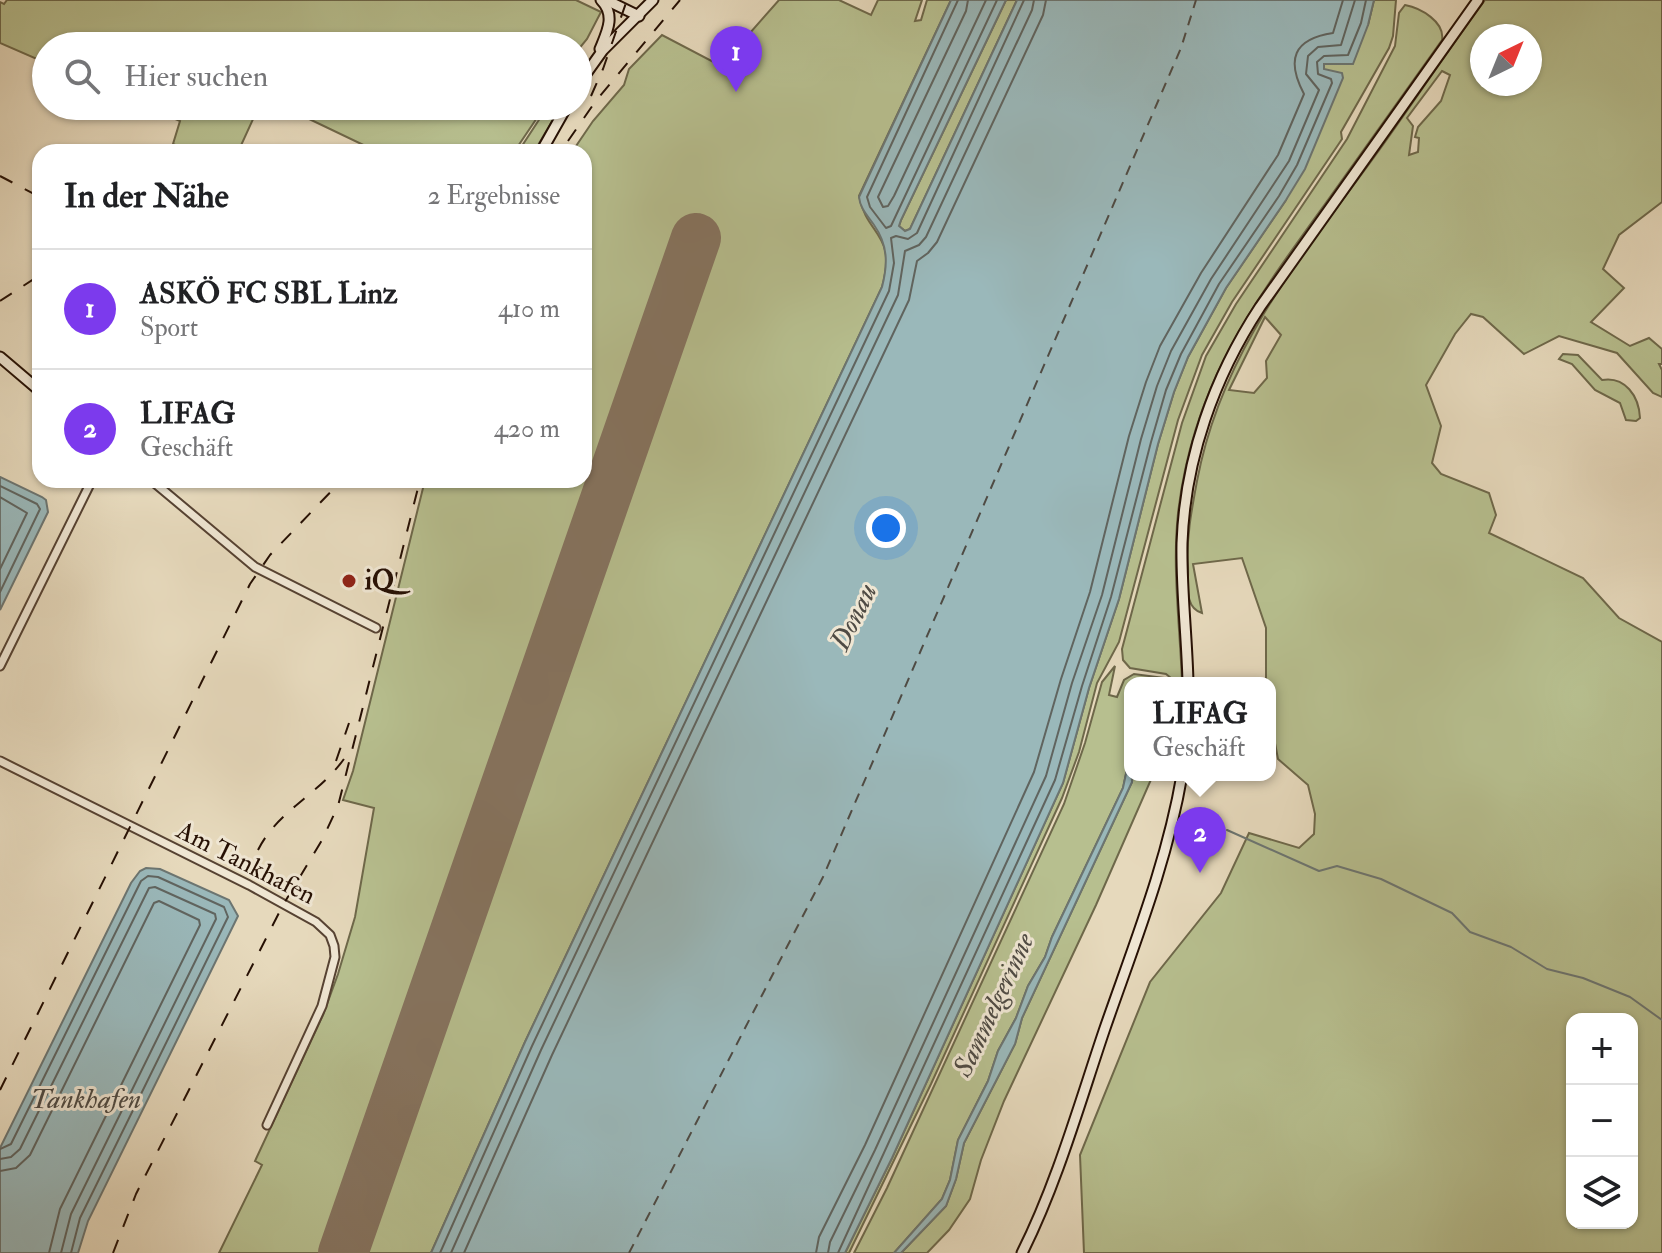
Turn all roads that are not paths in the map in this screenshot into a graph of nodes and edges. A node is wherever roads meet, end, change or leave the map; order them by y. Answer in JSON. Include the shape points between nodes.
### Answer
{"nodes":[{"id":1,"x":603,"y":0,"type":"edge"},
{"id":2,"x":653,"y":0,"type":"edge"},
{"id":3,"x":1478,"y":0,"type":"edge"},
{"id":4,"x":639,"y":16,"type":"junction"},
{"id":5,"x":595,"y":59,"type":"junction"},
{"id":6,"x":592,"y":64,"type":"edge"},
{"id":7,"x":559,"y":120,"type":"edge"},
{"id":8,"x":546,"y":144,"type":"edge"},
{"id":9,"x":0,"y":357,"type":"edge"},
{"id":10,"x":32,"y":384,"type":"edge"},
{"id":11,"x":89,"y":488,"type":"edge"},
{"id":12,"x":161,"y":488,"type":"edge"},
{"id":13,"x":376,"y":628,"type":"dead end"},
{"id":14,"x":0,"y":666,"type":"edge"},
{"id":15,"x":1188,"y":677,"type":"edge"},
{"id":16,"x":0,"y":761,"type":"edge"},
{"id":17,"x":1181,"y":781,"type":"edge"},
{"id":18,"x":267,"y":1125,"type":"dead end"},
{"id":19,"x":1022,"y":1253,"type":"edge"}],
"edges":[{"from":1,"to":4,"type":"main road"},
{"from":1,"to":5,"type":"main road","via":[[610,18]]},
{"from":2,"to":4,"type":"main road"},
{"from":3,"to":15,"type":"main road","via":[[1233,351],[1197,445],[1184,523]]},
{"from":4,"to":5,"type":"main road"},
{"from":5,"to":6,"type":"main road"},
{"from":7,"to":8,"type":"main road"},
{"from":9,"to":10,"type":"main road"},
{"from":11,"to":14,"type":"street"},
{"from":12,"to":13,"type":"street","via":[[259,570]]},
{"from":16,"to":18,"type":"street","name":"Am Tankhafen","via":[[249,885],[330,935],[335,957],[322,1006]]},
{"from":17,"to":19,"type":"main road","via":[[1146,910]]}]}
